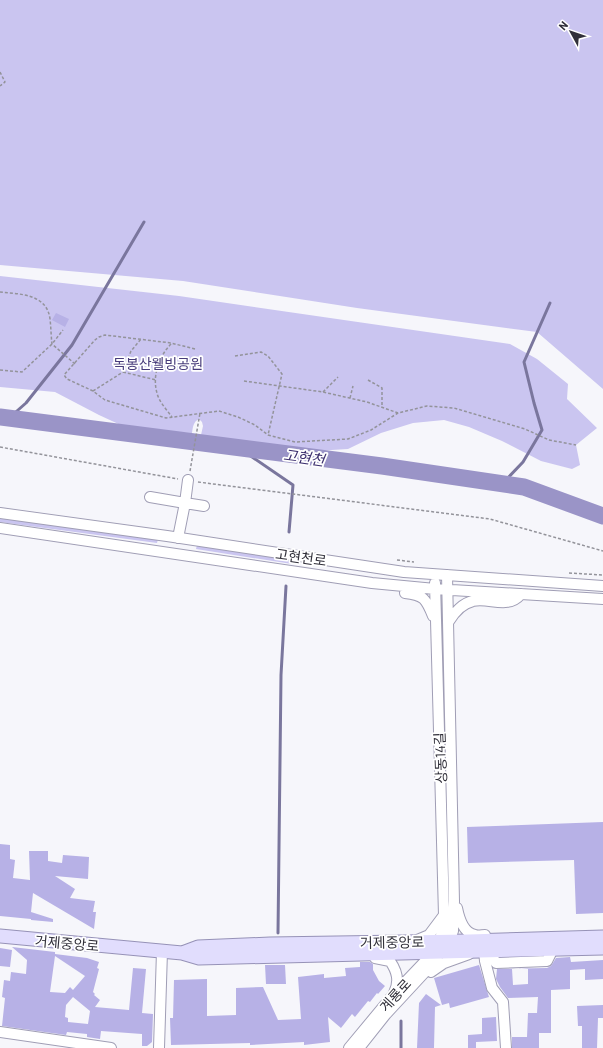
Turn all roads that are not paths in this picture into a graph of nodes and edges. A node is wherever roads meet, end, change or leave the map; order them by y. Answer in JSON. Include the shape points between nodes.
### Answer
{"nodes":[{"id":1,"x":188,"y":480,"type":"road end"},
{"id":2,"x":150,"y":497,"type":"dead end"},
{"id":3,"x":185,"y":503,"type":"junction"},
{"id":4,"x":204,"y":506,"type":"dead end"},
{"id":5,"x":0,"y":513,"type":"edge"},
{"id":6,"x":0,"y":528,"type":"edge"},
{"id":7,"x":178,"y":538,"type":"junction"},
{"id":8,"x":435,"y":575,"type":"junction"},
{"id":9,"x":447,"y":575,"type":"junction"},
{"id":10,"x":372,"y":583,"type":"junction"},
{"id":11,"x":603,"y":586,"type":"edge"},
{"id":12,"x":435,"y":589,"type":"junction"},
{"id":13,"x":448,"y":590,"type":"junction"},
{"id":14,"x":521,"y":594,"type":"junction"},
{"id":15,"x":603,"y":599,"type":"edge"},
{"id":16,"x":436,"y":620,"type":"junction"},
{"id":17,"x":449,"y":621,"type":"junction"},
{"id":18,"x":454,"y":901,"type":"junction"},
{"id":19,"x":444,"y":915,"type":"junction"},
{"id":20,"x":0,"y":936,"type":"edge"},
{"id":21,"x":603,"y":937,"type":"edge"},
{"id":22,"x":531,"y":939,"type":"junction"},
{"id":23,"x":414,"y":942,"type":"junction"},
{"id":24,"x":442,"y":946,"type":"junction"},
{"id":25,"x":603,"y":948,"type":"edge"},
{"id":26,"x":162,"y":951,"type":"junction"},
{"id":27,"x":483,"y":951,"type":"junction"},
{"id":28,"x":182,"y":953,"type":"junction"},
{"id":29,"x":366,"y":954,"type":"junction"},
{"id":30,"x":393,"y":995,"type":"junction"},
{"id":31,"x":386,"y":1014,"type":"junction"},
{"id":32,"x":0,"y":1032,"type":"edge"},
{"id":33,"x":111,"y":1048,"type":"edge"},
{"id":34,"x":159,"y":1048,"type":"edge"},
{"id":35,"x":348,"y":1048,"type":"edge"},
{"id":36,"x":359,"y":1048,"type":"edge"},
{"id":37,"x":506,"y":1048,"type":"edge"}],
"edges":[{"from":1,"to":3,"type":"street"},
{"from":2,"to":3,"type":"street"},
{"from":3,"to":4,"type":"street"},
{"from":3,"to":7,"type":"street"},
{"from":5,"to":7,"type":"street","name":"고현천로"},
{"from":6,"to":10,"type":"street","name":"고현천로"},
{"from":7,"to":8,"type":"street","name":"고현천로"},
{"from":8,"to":9,"type":"street","name":"고현천로"},
{"from":8,"to":12,"type":"street","name":"상동14길"},
{"from":9,"to":11,"type":"street","name":"고현천로"},
{"from":9,"to":13,"type":"street","name":"상동14길"},
{"from":10,"to":12,"type":"street","name":"고현천로"},
{"from":10,"to":16,"type":"street","via":[[381,590],[422,596]]},
{"from":12,"to":13,"type":"street","name":"고현천로"},
{"from":12,"to":16,"type":"street","name":"상동14길"},
{"from":13,"to":14,"type":"street","name":"고현천로"},
{"from":13,"to":17,"type":"street","name":"상동14길"},
{"from":14,"to":15,"type":"street","name":"고현천로"},
{"from":14,"to":17,"type":"street","via":[[511,602],[473,601],[459,609]]},
{"from":16,"to":19,"type":"street","name":"상동14길"},
{"from":17,"to":18,"type":"street","name":"상동14길"},
{"from":18,"to":22,"type":"street","via":[[459,919],[467,930],[475,935]]},
{"from":18,"to":24,"type":"street","name":"상동14길","via":[[453,931]]},
{"from":19,"to":23,"type":"street","via":[[429,935]]},
{"from":19,"to":24,"type":"street","name":"상동14길"},
{"from":20,"to":26,"type":"main road","name":"거제중앙로"},
{"from":21,"to":22,"type":"main road","name":"거제중앙로"},
{"from":22,"to":24,"type":"main road","name":"거제중앙로"},
{"from":23,"to":24,"type":"main road","name":"거제중앙로"},
{"from":23,"to":28,"type":"main road","name":"거제중앙로","via":[[198,947]]},
{"from":24,"to":27,"type":"main road","name":"거제중앙로"},
{"from":24,"to":29,"type":"main road","name":"거제중앙로"},
{"from":24,"to":30,"type":"street","name":"계룡로"},
{"from":24,"to":31,"type":"street","name":"계룡로"},
{"from":25,"to":27,"type":"main road","name":"거제중앙로"},
{"from":26,"to":28,"type":"main road","name":"거제중앙로"},
{"from":26,"to":34,"type":"street"},
{"from":27,"to":31,"type":"street","via":[[444,962]]},
{"from":27,"to":37,"type":"street","via":[[492,988],[503,1002]]},
{"from":28,"to":29,"type":"main road","name":"거제중앙로","via":[[199,958]]},
{"from":29,"to":30,"type":"street","via":[[371,958],[390,961],[396,969],[398,977]]},
{"from":30,"to":35,"type":"street","name":"계룡로"},
{"from":31,"to":36,"type":"street","name":"계룡로"},
{"from":32,"to":33,"type":"street"}]}
